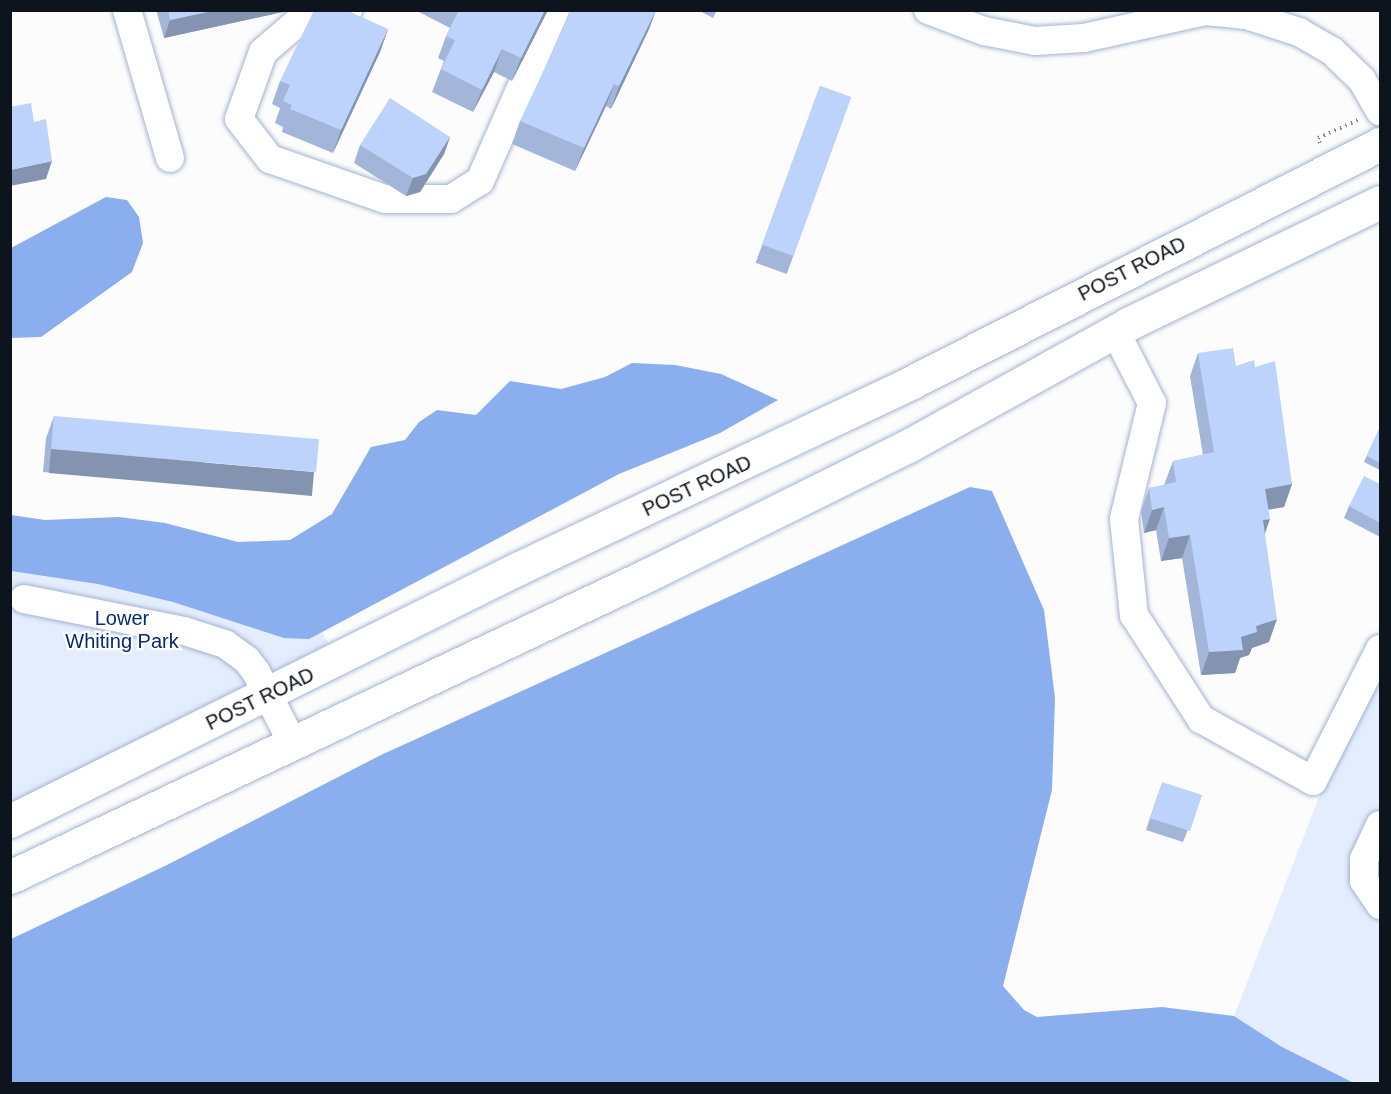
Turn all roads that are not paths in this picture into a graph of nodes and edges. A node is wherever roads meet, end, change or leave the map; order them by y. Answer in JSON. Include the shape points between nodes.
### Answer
{"nodes":[{"id":1,"x":127,"y":10,"type":"edge"},
{"id":2,"x":348,"y":10,"type":"edge"},
{"id":3,"x":555,"y":10,"type":"edge"},
{"id":4,"x":928,"y":10,"type":"edge"},
{"id":5,"x":1380,"y":111,"type":"edge"},
{"id":6,"x":1380,"y":144,"type":"edge"},
{"id":7,"x":170,"y":158,"type":"dead end"},
{"id":8,"x":1380,"y":202,"type":"edge"},
{"id":9,"x":1115,"y":331,"type":"junction"},
{"id":10,"x":24,"y":599,"type":"dead end"},
{"id":11,"x":1380,"y":649,"type":"edge"},
{"id":12,"x":268,"y":696,"type":"junction"},
{"id":13,"x":292,"y":742,"type":"junction"},
{"id":14,"x":10,"y":821,"type":"edge"},
{"id":15,"x":1380,"y":825,"type":"edge"},
{"id":16,"x":10,"y":877,"type":"edge"},
{"id":17,"x":1380,"y":905,"type":"edge"}],
"edges":[{"from":1,"to":7,"type":"street"},
{"from":2,"to":3,"type":"street","via":[[300,20],[263,52],[239,119],[270,159],[385,199],[451,199],[480,181]]},
{"from":4,"to":5,"type":"street","via":[[984,31],[1035,41],[1084,38],[1206,11],[1246,15],[1299,32],[1332,51],[1362,80]]},
{"from":6,"to":12,"type":"main road","name":"POST ROAD","via":[[902,387],[519,568]]},
{"from":8,"to":9,"type":"main road"},
{"from":9,"to":11,"type":"street","via":[[1152,403],[1124,519],[1134,615],[1201,719],[1313,781]]},
{"from":9,"to":13,"type":"main road","via":[[897,451],[652,573]]},
{"from":10,"to":12,"type":"street","via":[[208,636],[247,660]]},
{"from":12,"to":13,"type":"street"},
{"from":12,"to":14,"type":"main road","name":"POST ROAD"},
{"from":13,"to":16,"type":"main road"},
{"from":15,"to":17,"type":"street","via":[[1364,859],[1364,881]]}]}
